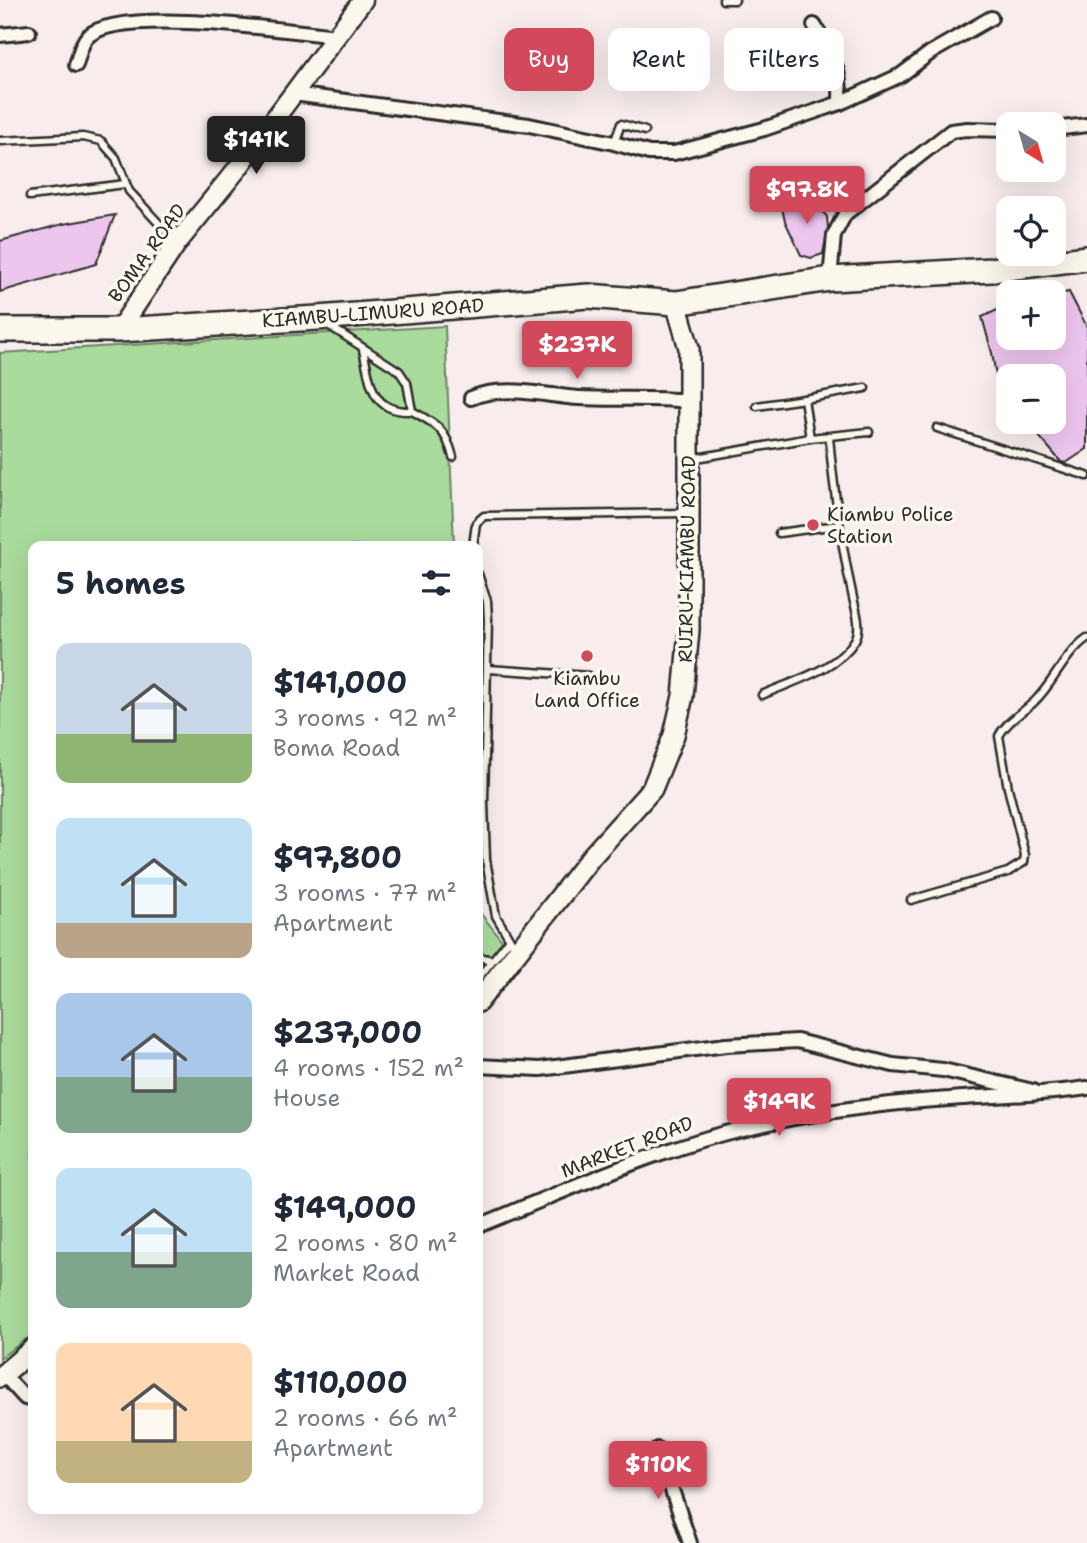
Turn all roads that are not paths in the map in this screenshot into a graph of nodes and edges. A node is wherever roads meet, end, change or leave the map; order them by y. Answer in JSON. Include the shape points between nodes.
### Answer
{"nodes":[{"id":1,"x":363,"y":0,"type":"edge"},
{"id":2,"x":723,"y":0,"type":"edge"},
{"id":3,"x":735,"y":0,"type":"edge"},
{"id":4,"x":991,"y":18,"type":"dead end"},
{"id":5,"x":814,"y":25,"type":"dead end"},
{"id":6,"x":29,"y":32,"type":"dead end"},
{"id":7,"x":0,"y":35,"type":"edge"},
{"id":8,"x":337,"y":36,"type":"junction"},
{"id":9,"x":76,"y":65,"type":"dead end"},
{"id":10,"x":293,"y":94,"type":"junction"},
{"id":11,"x":840,"y":103,"type":"junction"},
{"id":12,"x":1087,"y":125,"type":"edge"},
{"id":13,"x":1066,"y":128,"type":"edge"},
{"id":14,"x":996,"y":130,"type":"edge"},
{"id":15,"x":645,"y":131,"type":"dead end"},
{"id":16,"x":0,"y":141,"type":"edge"},
{"id":17,"x":614,"y":143,"type":"junction"},
{"id":18,"x":125,"y":184,"type":"junction"},
{"id":19,"x":30,"y":196,"type":"dead end"},
{"id":20,"x":177,"y":243,"type":"junction"},
{"id":21,"x":1087,"y":258,"type":"edge"},
{"id":22,"x":830,"y":279,"type":"junction"},
{"id":23,"x":676,"y":303,"type":"junction"},
{"id":24,"x":318,"y":318,"type":"junction"},
{"id":25,"x":0,"y":330,"type":"edge"},
{"id":26,"x":119,"y":330,"type":"junction"},
{"id":27,"x":363,"y":350,"type":"junction"},
{"id":28,"x":865,"y":388,"type":"dead end"},
{"id":29,"x":471,"y":398,"type":"dead end"},
{"id":30,"x":804,"y":399,"type":"junction"},
{"id":31,"x":688,"y":401,"type":"junction"},
{"id":32,"x":757,"y":406,"type":"dead end"},
{"id":33,"x":412,"y":411,"type":"junction"},
{"id":34,"x":937,"y":428,"type":"dead end"},
{"id":35,"x":869,"y":432,"type":"dead end"},
{"id":36,"x":829,"y":437,"type":"junction"},
{"id":37,"x":810,"y":438,"type":"junction"},
{"id":38,"x":453,"y":457,"type":"dead end"},
{"id":39,"x":689,"y":460,"type":"junction"},
{"id":40,"x":1087,"y":476,"type":"edge"},
{"id":41,"x":688,"y":513,"type":"junction"},
{"id":42,"x":838,"y":525,"type":"junction"},
{"id":43,"x":779,"y":533,"type":"dead end"},
{"id":44,"x":474,"y":541,"type":"edge"},
{"id":45,"x":483,"y":598,"type":"edge"},
{"id":46,"x":1087,"y":638,"type":"edge"},
{"id":47,"x":488,"y":669,"type":"junction"},
{"id":48,"x":589,"y":676,"type":"dead end"},
{"id":49,"x":762,"y":695,"type":"dead end"},
{"id":50,"x":483,"y":734,"type":"edge"},
{"id":51,"x":483,"y":774,"type":"edge"},
{"id":52,"x":911,"y":900,"type":"dead end"},
{"id":53,"x":513,"y":946,"type":"junction"},
{"id":54,"x":483,"y":958,"type":"edge"},
{"id":55,"x":492,"y":960,"type":"junction"},
{"id":56,"x":483,"y":972,"type":"edge"},
{"id":57,"x":483,"y":994,"type":"edge"},
{"id":58,"x":483,"y":1066,"type":"edge"},
{"id":59,"x":1087,"y":1088,"type":"edge"},
{"id":60,"x":1048,"y":1094,"type":"junction"},
{"id":61,"x":483,"y":1224,"type":"edge"},
{"id":62,"x":28,"y":1353,"type":"edge"},
{"id":63,"x":2,"y":1376,"type":"edge"},
{"id":64,"x":28,"y":1399,"type":"edge"},
{"id":65,"x":658,"y":1449,"type":"dead end"},
{"id":66,"x":690,"y":1543,"type":"edge"}],
"edges":[{"from":1,"to":8,"type":"main road","name":"BOMA ROAD"},
{"from":2,"to":3,"type":"lane"},
{"from":4,"to":11,"type":"street","via":[[901,75]]},
{"from":5,"to":11,"type":"street","via":[[838,65]]},
{"from":6,"to":7,"type":"street"},
{"from":8,"to":9,"type":"street","via":[[170,21],[107,26],[88,36]]},
{"from":8,"to":10,"type":"main road","name":"BOMA ROAD"},
{"from":10,"to":17,"type":"street","via":[[529,125]]},
{"from":10,"to":20,"type":"main road","name":"BOMA ROAD"},
{"from":11,"to":17,"type":"street","via":[[674,153],[649,153]]},
{"from":12,"to":13,"type":"street"},
{"from":14,"to":22,"type":"street","via":[[951,131],[845,215],[834,236]]},
{"from":15,"to":17,"type":"lane","via":[[621,124]]},
{"from":16,"to":18,"type":"lane","via":[[83,137],[101,141],[116,158]]},
{"from":18,"to":19,"type":"lane"},
{"from":18,"to":20,"type":"lane"},
{"from":20,"to":26,"type":"main road","name":"BOMA ROAD"},
{"from":21,"to":22,"type":"highway","name":"KIAMBU-LIMURU ROAD","via":[[991,270]]},
{"from":22,"to":23,"type":"highway","name":"KIAMBU-LIMURU ROAD"},
{"from":23,"to":24,"type":"highway","name":"KIAMBU-LIMURU ROAD","via":[[588,296]]},
{"from":23,"to":31,"type":"main road","name":"RUIRU-KIAMBU ROAD","via":[[689,348]]},
{"from":24,"to":26,"type":"highway","name":"KIAMBU-LIMURU ROAD"},
{"from":24,"to":27,"type":"lane"},
{"from":25,"to":26,"type":"highway","name":"KIAMBU-LIMURU ROAD"},
{"from":27,"to":33,"type":"lane","via":[[399,371],[407,383]]},
{"from":27,"to":33,"type":"lane","via":[[379,401],[388,408]]},
{"from":28,"to":30,"type":"lane"},
{"from":29,"to":31,"type":"street","via":[[505,392]]},
{"from":30,"to":32,"type":"lane"},
{"from":30,"to":37,"type":"lane"},
{"from":31,"to":39,"type":"main road","name":"RUIRU-KIAMBU ROAD"},
{"from":33,"to":38,"type":"lane","via":[[445,433]]},
{"from":34,"to":40,"type":"lane"},
{"from":35,"to":36,"type":"lane"},
{"from":36,"to":37,"type":"lane"},
{"from":36,"to":42,"type":"lane"},
{"from":37,"to":39,"type":"lane"},
{"from":39,"to":41,"type":"main road","name":"RUIRU-KIAMBU ROAD"},
{"from":41,"to":44,"type":"lane","via":[[484,516],[479,518]]},
{"from":41,"to":53,"type":"main road","name":"RUIRU-KIAMBU ROAD","via":[[689,631],[674,735],[652,789]]},
{"from":42,"to":43,"type":"lane"},
{"from":42,"to":49,"type":"lane","via":[[858,621],[856,638],[824,666]]},
{"from":45,"to":47,"type":"lane","via":[[488,610]]},
{"from":46,"to":52,"type":"lane","via":[[1045,691],[999,736],[1024,862],[1008,872]]},
{"from":47,"to":48,"type":"lane"},
{"from":47,"to":50,"type":"lane"},
{"from":51,"to":53,"type":"lane","via":[[489,886],[496,916]]},
{"from":53,"to":55,"type":"lane"},
{"from":53,"to":57,"type":"main road","name":"RUIRU-KIAMBU ROAD"},
{"from":54,"to":55,"type":"lane"},
{"from":55,"to":56,"type":"lane"},
{"from":58,"to":60,"type":"street","via":[[540,1069],[726,1045],[797,1041],[893,1065],[943,1070]]},
{"from":59,"to":60,"type":"street","name":"MARKET ROAD"},
{"from":60,"to":61,"type":"street","name":"MARKET ROAD","via":[[947,1099],[754,1126],[657,1155]]},
{"from":62,"to":63,"type":"main road"},
{"from":63,"to":64,"type":"street"},
{"from":65,"to":66,"type":"street"}]}
